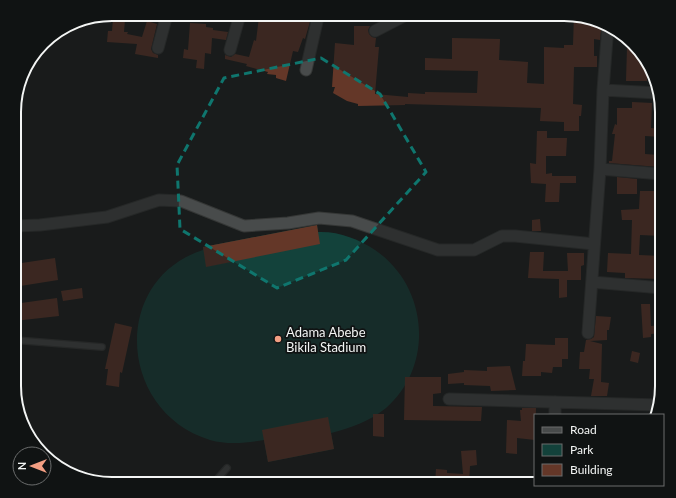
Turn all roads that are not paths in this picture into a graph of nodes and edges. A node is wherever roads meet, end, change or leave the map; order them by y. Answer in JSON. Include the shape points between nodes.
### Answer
{"nodes":[{"id":1,"x":165,"y":21,"type":"edge"},
{"id":2,"x":238,"y":21,"type":"edge"},
{"id":3,"x":317,"y":21,"type":"edge"},
{"id":4,"x":394,"y":21,"type":"edge"},
{"id":5,"x":375,"y":31,"type":"dead end"},
{"id":6,"x":607,"y":32,"type":"edge"},
{"id":7,"x":158,"y":48,"type":"dead end"},
{"id":8,"x":230,"y":50,"type":"dead end"},
{"id":9,"x":306,"y":70,"type":"dead end"},
{"id":10,"x":603,"y":90,"type":"junction"},
{"id":11,"x":653,"y":93,"type":"edge"},
{"id":12,"x":600,"y":169,"type":"junction"},
{"id":13,"x":655,"y":173,"type":"edge"},
{"id":14,"x":21,"y":226,"type":"edge"},
{"id":15,"x":594,"y":244,"type":"junction"},
{"id":16,"x":592,"y":282,"type":"junction"},
{"id":17,"x":655,"y":287,"type":"edge"},
{"id":18,"x":588,"y":333,"type":"dead end"},
{"id":19,"x":21,"y":341,"type":"edge"},
{"id":20,"x":102,"y":347,"type":"dead end"},
{"id":21,"x":449,"y":399,"type":"dead end"},
{"id":22,"x":555,"y":402,"type":"junction"},
{"id":23,"x":653,"y":405,"type":"edge"},
{"id":24,"x":555,"y":414,"type":"edge"},
{"id":25,"x":227,"y":468,"type":"dead end"},
{"id":26,"x":219,"y":477,"type":"edge"}],
"edges":[{"from":1,"to":7,"type":"street"},
{"from":2,"to":8,"type":"street"},
{"from":3,"to":9,"type":"street"},
{"from":4,"to":5,"type":"street"},
{"from":6,"to":10,"type":"street"},
{"from":10,"to":11,"type":"street"},
{"from":10,"to":12,"type":"street"},
{"from":12,"to":13,"type":"street"},
{"from":12,"to":15,"type":"street"},
{"from":14,"to":15,"type":"street","via":[[107,217],[159,200],[181,201],[244,226],[319,218],[352,222],[438,250],[474,250],[502,236]]},
{"from":15,"to":16,"type":"street"},
{"from":16,"to":17,"type":"street"},
{"from":16,"to":18,"type":"street"},
{"from":19,"to":20,"type":"lane"},
{"from":21,"to":22,"type":"street"},
{"from":22,"to":23,"type":"street"},
{"from":22,"to":24,"type":"street"},
{"from":25,"to":26,"type":"lane"}]}
